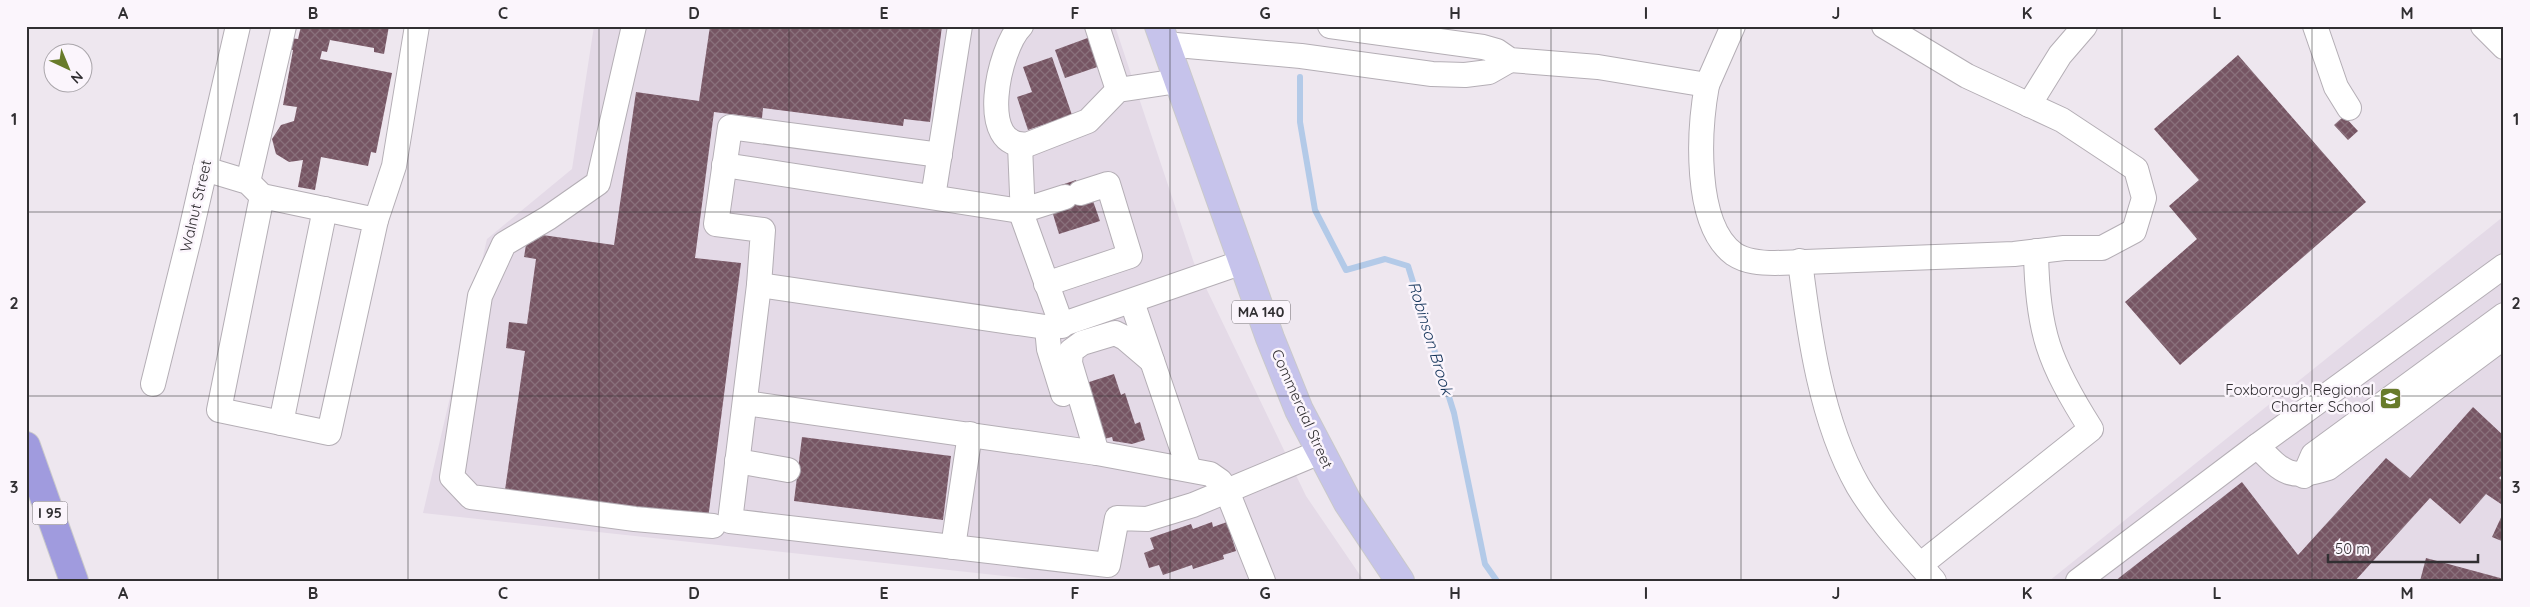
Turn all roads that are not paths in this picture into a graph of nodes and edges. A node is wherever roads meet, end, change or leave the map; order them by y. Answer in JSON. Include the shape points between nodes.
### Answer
{"nodes":[{"id":1,"x":238,"y":26,"type":"edge"},
{"id":2,"x":284,"y":26,"type":"edge"},
{"id":3,"x":417,"y":26,"type":"edge"},
{"id":4,"x":634,"y":26,"type":"edge"},
{"id":5,"x":960,"y":26,"type":"edge"},
{"id":6,"x":1021,"y":26,"type":"edge"},
{"id":7,"x":1097,"y":26,"type":"edge"},
{"id":8,"x":1330,"y":26,"type":"edge"},
{"id":9,"x":1733,"y":26,"type":"edge"},
{"id":10,"x":1884,"y":26,"type":"edge"},
{"id":11,"x":2085,"y":26,"type":"edge"},
{"id":12,"x":2315,"y":26,"type":"edge"},
{"id":13,"x":2483,"y":26,"type":"edge"},
{"id":14,"x":1162,"y":35,"type":"edge"},
{"id":15,"x":1401,"y":36,"type":"junction"},
{"id":16,"x":2504,"y":47,"type":"edge"},
{"id":17,"x":1510,"y":60,"type":"junction"},
{"id":18,"x":1396,"y":70,"type":"junction"},
{"id":19,"x":1178,"y":81,"type":"junction"},
{"id":20,"x":1707,"y":85,"type":"junction"},
{"id":21,"x":1118,"y":90,"type":"junction"},
{"id":22,"x":2029,"y":105,"type":"junction"},
{"id":23,"x":2349,"y":108,"type":"dead end"},
{"id":24,"x":1020,"y":145,"type":"junction"},
{"id":25,"x":940,"y":155,"type":"junction"},
{"id":26,"x":724,"y":165,"type":"junction"},
{"id":27,"x":205,"y":169,"type":"junction"},
{"id":28,"x":255,"y":189,"type":"junction"},
{"id":29,"x":933,"y":196,"type":"junction"},
{"id":30,"x":325,"y":209,"type":"junction"},
{"id":31,"x":1021,"y":211,"type":"junction"},
{"id":32,"x":376,"y":220,"type":"junction"},
{"id":33,"x":2036,"y":251,"type":"junction"},
{"id":34,"x":1800,"y":261,"type":"junction"},
{"id":35,"x":1243,"y":262,"type":"junction"},
{"id":36,"x":2504,"y":266,"type":"edge"},
{"id":37,"x":1046,"y":284,"type":"junction"},
{"id":38,"x":759,"y":285,"type":"junction"},
{"id":39,"x":1132,"y":302,"type":"junction"},
{"id":40,"x":2504,"y":315,"type":"edge"},
{"id":41,"x":1054,"y":327,"type":"junction"},
{"id":42,"x":2504,"y":337,"type":"edge"},
{"id":43,"x":1152,"y":361,"type":"junction"},
{"id":44,"x":153,"y":384,"type":"dead end"},
{"id":45,"x":744,"y":403,"type":"junction"},
{"id":46,"x":280,"y":423,"type":"junction"},
{"id":47,"x":970,"y":434,"type":"junction"},
{"id":48,"x":26,"y":446,"type":"edge"},
{"id":49,"x":2257,"y":446,"type":"junction"},
{"id":50,"x":1089,"y":452,"type":"junction"},
{"id":51,"x":1320,"y":452,"type":"junction"},
{"id":52,"x":737,"y":461,"type":"junction"},
{"id":53,"x":1189,"y":469,"type":"junction"},
{"id":54,"x":788,"y":470,"type":"dead end"},
{"id":55,"x":2304,"y":476,"type":"junction"},
{"id":56,"x":1227,"y":491,"type":"junction"},
{"id":57,"x":713,"y":526,"type":"dead end"},
{"id":58,"x":953,"y":547,"type":"junction"},
{"id":59,"x":1927,"y":573,"type":"edge"},
{"id":60,"x":74,"y":581,"type":"edge"},
{"id":61,"x":1263,"y":581,"type":"edge"},
{"id":62,"x":1400,"y":581,"type":"edge"},
{"id":63,"x":2078,"y":581,"type":"edge"}],
"edges":[{"from":1,"to":27,"type":"street","name":"Walnut Street"},
{"from":2,"to":28,"type":"street"},
{"from":3,"to":32,"type":"street","via":[[394,166]]},
{"from":4,"to":57,"type":"street","via":[[598,183],[504,244],[480,296],[452,476],[471,497]]},
{"from":5,"to":25,"type":"street"},
{"from":6,"to":24,"type":"street","via":[[1008,43],[995,104],[1006,138]]},
{"from":7,"to":21,"type":"street"},
{"from":8,"to":15,"type":"street"},
{"from":9,"to":20,"type":"street"},
{"from":10,"to":22,"type":"street","via":[[1967,76]]},
{"from":11,"to":22,"type":"street","via":[[2060,55]]},
{"from":12,"to":23,"type":"street","via":[[2336,87]]},
{"from":13,"to":16,"type":"street"},
{"from":14,"to":18,"type":"street"},
{"from":14,"to":19,"type":"main road","name":"Commercial Street","number":"MA 140"},
{"from":15,"to":17,"type":"street","via":[[1483,47],[1498,51]]},
{"from":15,"to":18,"type":"street"},
{"from":17,"to":18,"type":"street","via":[[1489,72],[1466,75]]},
{"from":17,"to":20,"type":"street","via":[[1598,67]]},
{"from":19,"to":21,"type":"street"},
{"from":19,"to":35,"type":"main road","name":"Commercial Street","number":"MA 140"},
{"from":20,"to":34,"type":"street","via":[[1701,140],[1708,203],[1717,234],[1728,249],[1749,261]]},
{"from":21,"to":24,"type":"street","via":[[1082,125]]},
{"from":22,"to":33,"type":"street","via":[[2062,120],[2136,169],[2144,198],[2134,231],[2102,248]]},
{"from":24,"to":31,"type":"street"},
{"from":25,"to":26,"type":"street","via":[[730,127]]},
{"from":25,"to":29,"type":"street"},
{"from":26,"to":29,"type":"street"},
{"from":26,"to":38,"type":"street","via":[[716,224],[763,230]]},
{"from":27,"to":28,"type":"street"},
{"from":27,"to":44,"type":"street","name":"Walnut Street"},
{"from":28,"to":30,"type":"street"},
{"from":28,"to":46,"type":"street","via":[[218,410]]},
{"from":29,"to":31,"type":"street"},
{"from":30,"to":32,"type":"street"},
{"from":30,"to":46,"type":"street"},
{"from":31,"to":37,"type":"street"},
{"from":31,"to":37,"type":"street","via":[[1108,184],[1130,256]]},
{"from":32,"to":46,"type":"street","via":[[329,433]]},
{"from":33,"to":34,"type":"street"},
{"from":33,"to":59,"type":"street","via":[[2036,293],[2051,359],[2091,429]]},
{"from":34,"to":59,"type":"street","via":[[1808,327],[1820,384],[1837,437],[1858,485],[1890,533]]},
{"from":35,"to":39,"type":"street"},
{"from":35,"to":51,"type":"main road","name":"Commercial Street","number":"MA 140","via":[[1285,376]]},
{"from":36,"to":49,"type":"street"},
{"from":37,"to":41,"type":"street"},
{"from":38,"to":41,"type":"street"},
{"from":38,"to":45,"type":"street"},
{"from":39,"to":41,"type":"street"},
{"from":39,"to":43,"type":"street"},
{"from":40,"to":55,"type":"street","via":[[2313,455]]},
{"from":41,"to":50,"type":"street","via":[[1050,356]]},
{"from":42,"to":55,"type":"street","via":[[2328,468]]},
{"from":43,"to":50,"type":"street","via":[[1115,333],[1082,343],[1071,351],[1070,363]]},
{"from":43,"to":53,"type":"street"},
{"from":45,"to":47,"type":"street"},
{"from":45,"to":52,"type":"street"},
{"from":47,"to":50,"type":"street"},
{"from":47,"to":58,"type":"street"},
{"from":48,"to":60,"type":"highway","number":"I 95"},
{"from":49,"to":55,"type":"street","via":[[2276,466]]},
{"from":49,"to":63,"type":"street"},
{"from":50,"to":53,"type":"street"},
{"from":51,"to":56,"type":"street"},
{"from":51,"to":62,"type":"main road","name":"Commercial Street","number":"MA 140","via":[[1356,517]]},
{"from":52,"to":54,"type":"street"},
{"from":52,"to":58,"type":"street","via":[[730,521]]},
{"from":53,"to":56,"type":"street","via":[[1215,477]]},
{"from":56,"to":58,"type":"street","via":[[1157,517],[1138,520],[1117,518],[1108,565]]},
{"from":56,"to":61,"type":"street"}]}
